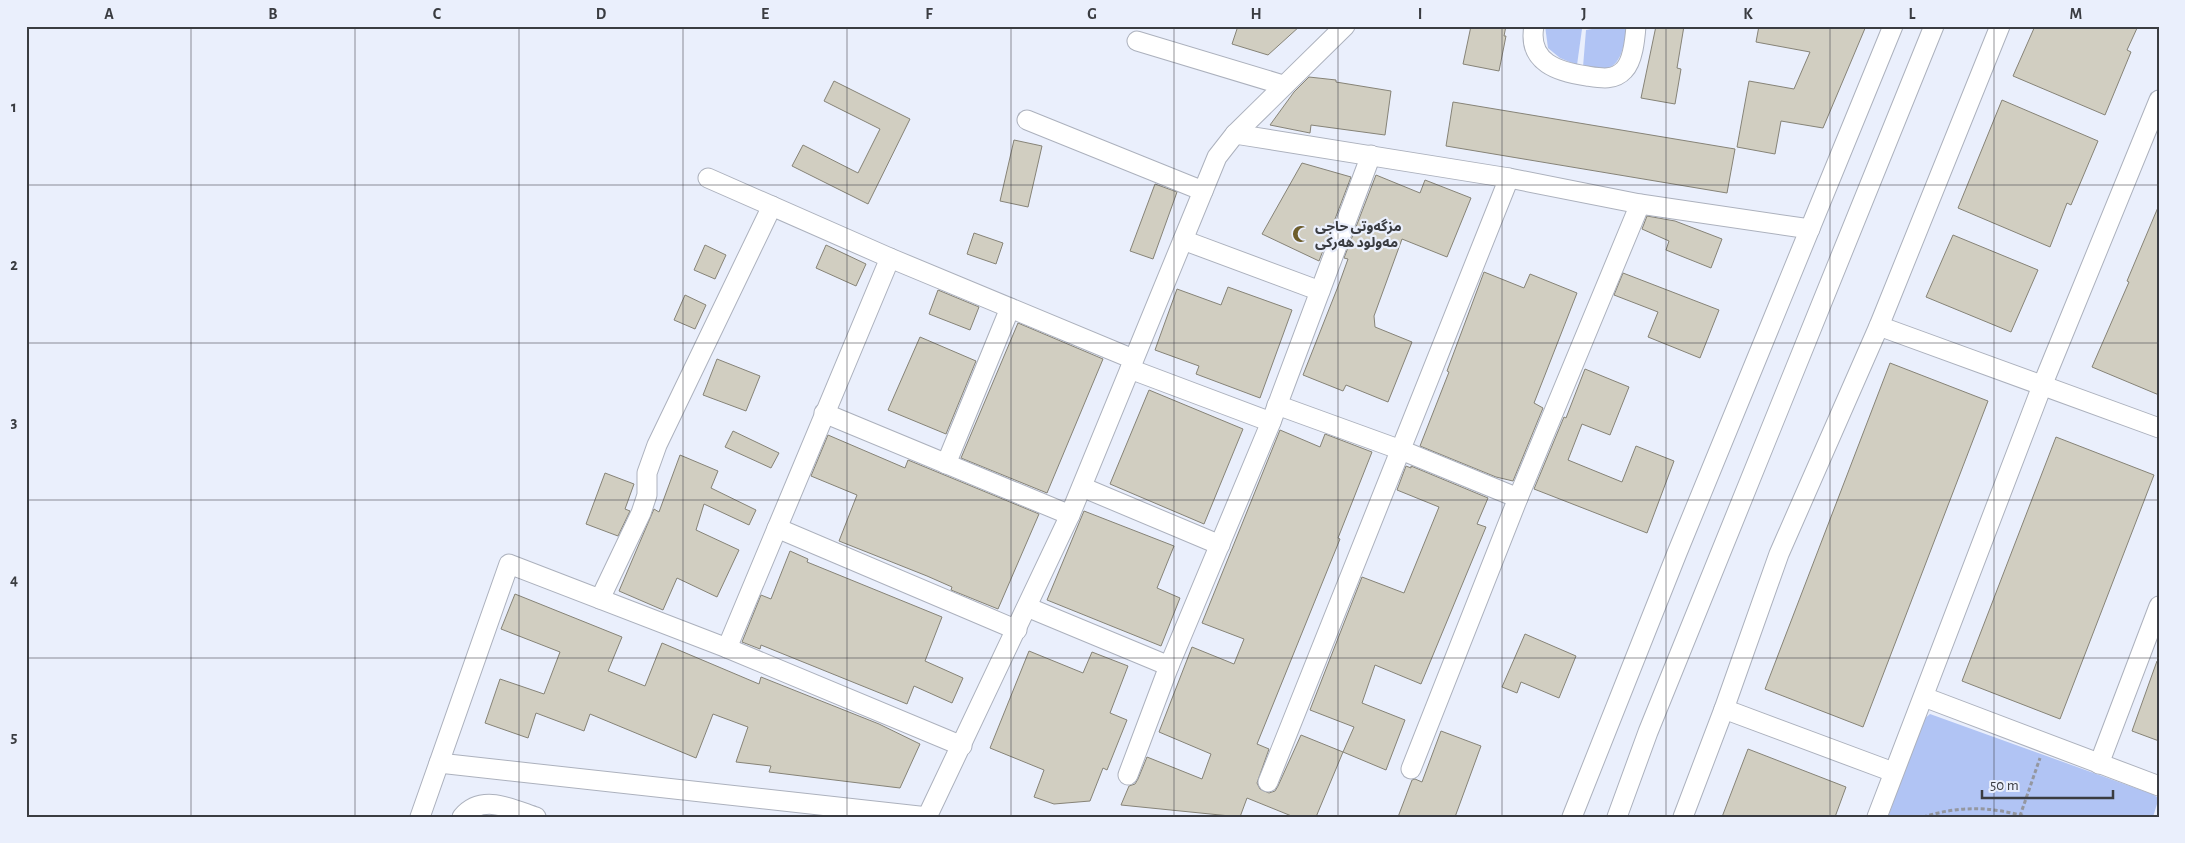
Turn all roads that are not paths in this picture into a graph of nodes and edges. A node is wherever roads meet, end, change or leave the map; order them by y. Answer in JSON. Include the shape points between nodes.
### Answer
{"nodes":[{"id":1,"x":1345,"y":26,"type":"edge"},
{"id":2,"x":1534,"y":26,"type":"edge"},
{"id":3,"x":1636,"y":26,"type":"edge"},
{"id":4,"x":1893,"y":26,"type":"edge"},
{"id":5,"x":1934,"y":26,"type":"edge"},
{"id":6,"x":2000,"y":26,"type":"edge"},
{"id":7,"x":1137,"y":41,"type":"dead end"},
{"id":8,"x":1283,"y":85,"type":"junction"},
{"id":9,"x":2159,"y":100,"type":"edge"},
{"id":10,"x":1027,"y":120,"type":"dead end"},
{"id":11,"x":1235,"y":134,"type":"junction"},
{"id":12,"x":1371,"y":155,"type":"junction"},
{"id":13,"x":708,"y":178,"type":"dead end"},
{"id":14,"x":1509,"y":178,"type":"junction"},
{"id":15,"x":1203,"y":191,"type":"junction"},
{"id":16,"x":1640,"y":204,"type":"junction"},
{"id":17,"x":772,"y":206,"type":"junction"},
{"id":18,"x":1810,"y":229,"type":"junction"},
{"id":19,"x":1183,"y":240,"type":"junction"},
{"id":20,"x":890,"y":258,"type":"junction"},
{"id":21,"x":1320,"y":291,"type":"junction"},
{"id":22,"x":1010,"y":308,"type":"junction"},
{"id":23,"x":1879,"y":326,"type":"junction"},
{"id":24,"x":1132,"y":364,"type":"junction"},
{"id":25,"x":2042,"y":386,"type":"junction"},
{"id":26,"x":824,"y":413,"type":"junction"},
{"id":27,"x":1274,"y":413,"type":"junction"},
{"id":28,"x":2159,"y":428,"type":"edge"},
{"id":29,"x":1401,"y":450,"type":"junction"},
{"id":30,"x":946,"y":464,"type":"junction"},
{"id":31,"x":1082,"y":487,"type":"junction"},
{"id":32,"x":1518,"y":498,"type":"junction"},
{"id":33,"x":1070,"y":515,"type":"junction"},
{"id":34,"x":777,"y":528,"type":"junction"},
{"id":35,"x":1220,"y":545,"type":"junction"},
{"id":36,"x":600,"y":599,"type":"junction"},
{"id":37,"x":2159,"y":606,"type":"edge"},
{"id":38,"x":1028,"y":607,"type":"junction"},
{"id":39,"x":1017,"y":630,"type":"junction"},
{"id":40,"x":726,"y":648,"type":"junction"},
{"id":41,"x":1169,"y":666,"type":"junction"},
{"id":42,"x":1924,"y":697,"type":"junction"},
{"id":43,"x":1724,"y":709,"type":"junction"},
{"id":44,"x":962,"y":746,"type":"junction"},
{"id":45,"x":439,"y":763,"type":"junction"},
{"id":46,"x":2099,"y":764,"type":"junction"},
{"id":47,"x":1411,"y":769,"type":"dead end"},
{"id":48,"x":1893,"y":772,"type":"junction"},
{"id":49,"x":1128,"y":776,"type":"dead end"},
{"id":50,"x":1268,"y":782,"type":"dead end"},
{"id":51,"x":2159,"y":786,"type":"edge"},
{"id":52,"x":420,"y":817,"type":"edge"},
{"id":53,"x":462,"y":817,"type":"edge"},
{"id":54,"x":536,"y":817,"type":"edge"},
{"id":55,"x":928,"y":817,"type":"edge"},
{"id":56,"x":1572,"y":817,"type":"edge"},
{"id":57,"x":1617,"y":817,"type":"edge"},
{"id":58,"x":1683,"y":817,"type":"edge"},
{"id":59,"x":1877,"y":817,"type":"edge"}],
"edges":[{"from":1,"to":8,"type":"street"},
{"from":2,"to":3,"type":"street","via":[[1536,50],[1549,66],[1566,73],[1607,78],[1625,69],[1634,44]]},
{"from":4,"to":18,"type":"street"},
{"from":5,"to":57,"type":"street","via":[[1648,732]]},
{"from":6,"to":23,"type":"street"},
{"from":7,"to":8,"type":"street"},
{"from":8,"to":11,"type":"street"},
{"from":9,"to":25,"type":"street"},
{"from":10,"to":15,"type":"street"},
{"from":11,"to":12,"type":"street"},
{"from":11,"to":15,"type":"street","via":[[1217,157]]},
{"from":12,"to":14,"type":"street"},
{"from":12,"to":21,"type":"street"},
{"from":13,"to":17,"type":"street"},
{"from":14,"to":16,"type":"street"},
{"from":14,"to":29,"type":"street"},
{"from":15,"to":19,"type":"street"},
{"from":16,"to":18,"type":"street"},
{"from":16,"to":32,"type":"street"},
{"from":17,"to":20,"type":"street"},
{"from":17,"to":36,"type":"street","via":[[656,445],[647,473],[647,495],[641,513]]},
{"from":18,"to":56,"type":"street"},
{"from":19,"to":21,"type":"street"},
{"from":19,"to":24,"type":"street"},
{"from":20,"to":22,"type":"street"},
{"from":20,"to":26,"type":"street"},
{"from":21,"to":27,"type":"street"},
{"from":22,"to":24,"type":"street"},
{"from":22,"to":30,"type":"street"},
{"from":23,"to":25,"type":"street"},
{"from":23,"to":43,"type":"street","via":[[1779,554]]},
{"from":24,"to":27,"type":"street"},
{"from":24,"to":31,"type":"street"},
{"from":25,"to":28,"type":"street"},
{"from":25,"to":42,"type":"street"},
{"from":26,"to":30,"type":"street"},
{"from":26,"to":34,"type":"street"},
{"from":27,"to":29,"type":"street"},
{"from":27,"to":35,"type":"street"},
{"from":29,"to":32,"type":"street"},
{"from":29,"to":50,"type":"street"},
{"from":30,"to":33,"type":"street"},
{"from":31,"to":33,"type":"street"},
{"from":31,"to":35,"type":"street"},
{"from":32,"to":47,"type":"street"},
{"from":33,"to":38,"type":"street"},
{"from":34,"to":39,"type":"street"},
{"from":34,"to":40,"type":"street"},
{"from":35,"to":41,"type":"street"},
{"from":36,"to":40,"type":"street"},
{"from":36,"to":45,"type":"street","via":[[509,564]]},
{"from":37,"to":46,"type":"street"},
{"from":38,"to":39,"type":"street"},
{"from":38,"to":41,"type":"street"},
{"from":39,"to":44,"type":"street"},
{"from":40,"to":44,"type":"street"},
{"from":41,"to":49,"type":"street"},
{"from":42,"to":46,"type":"street"},
{"from":42,"to":48,"type":"street"},
{"from":43,"to":48,"type":"street"},
{"from":43,"to":58,"type":"street"},
{"from":44,"to":55,"type":"street"},
{"from":45,"to":52,"type":"street"},
{"from":45,"to":55,"type":"street"},
{"from":46,"to":51,"type":"street"},
{"from":48,"to":59,"type":"street"},
{"from":53,"to":54,"type":"street","via":[[470,809],[486,803]]}]}
